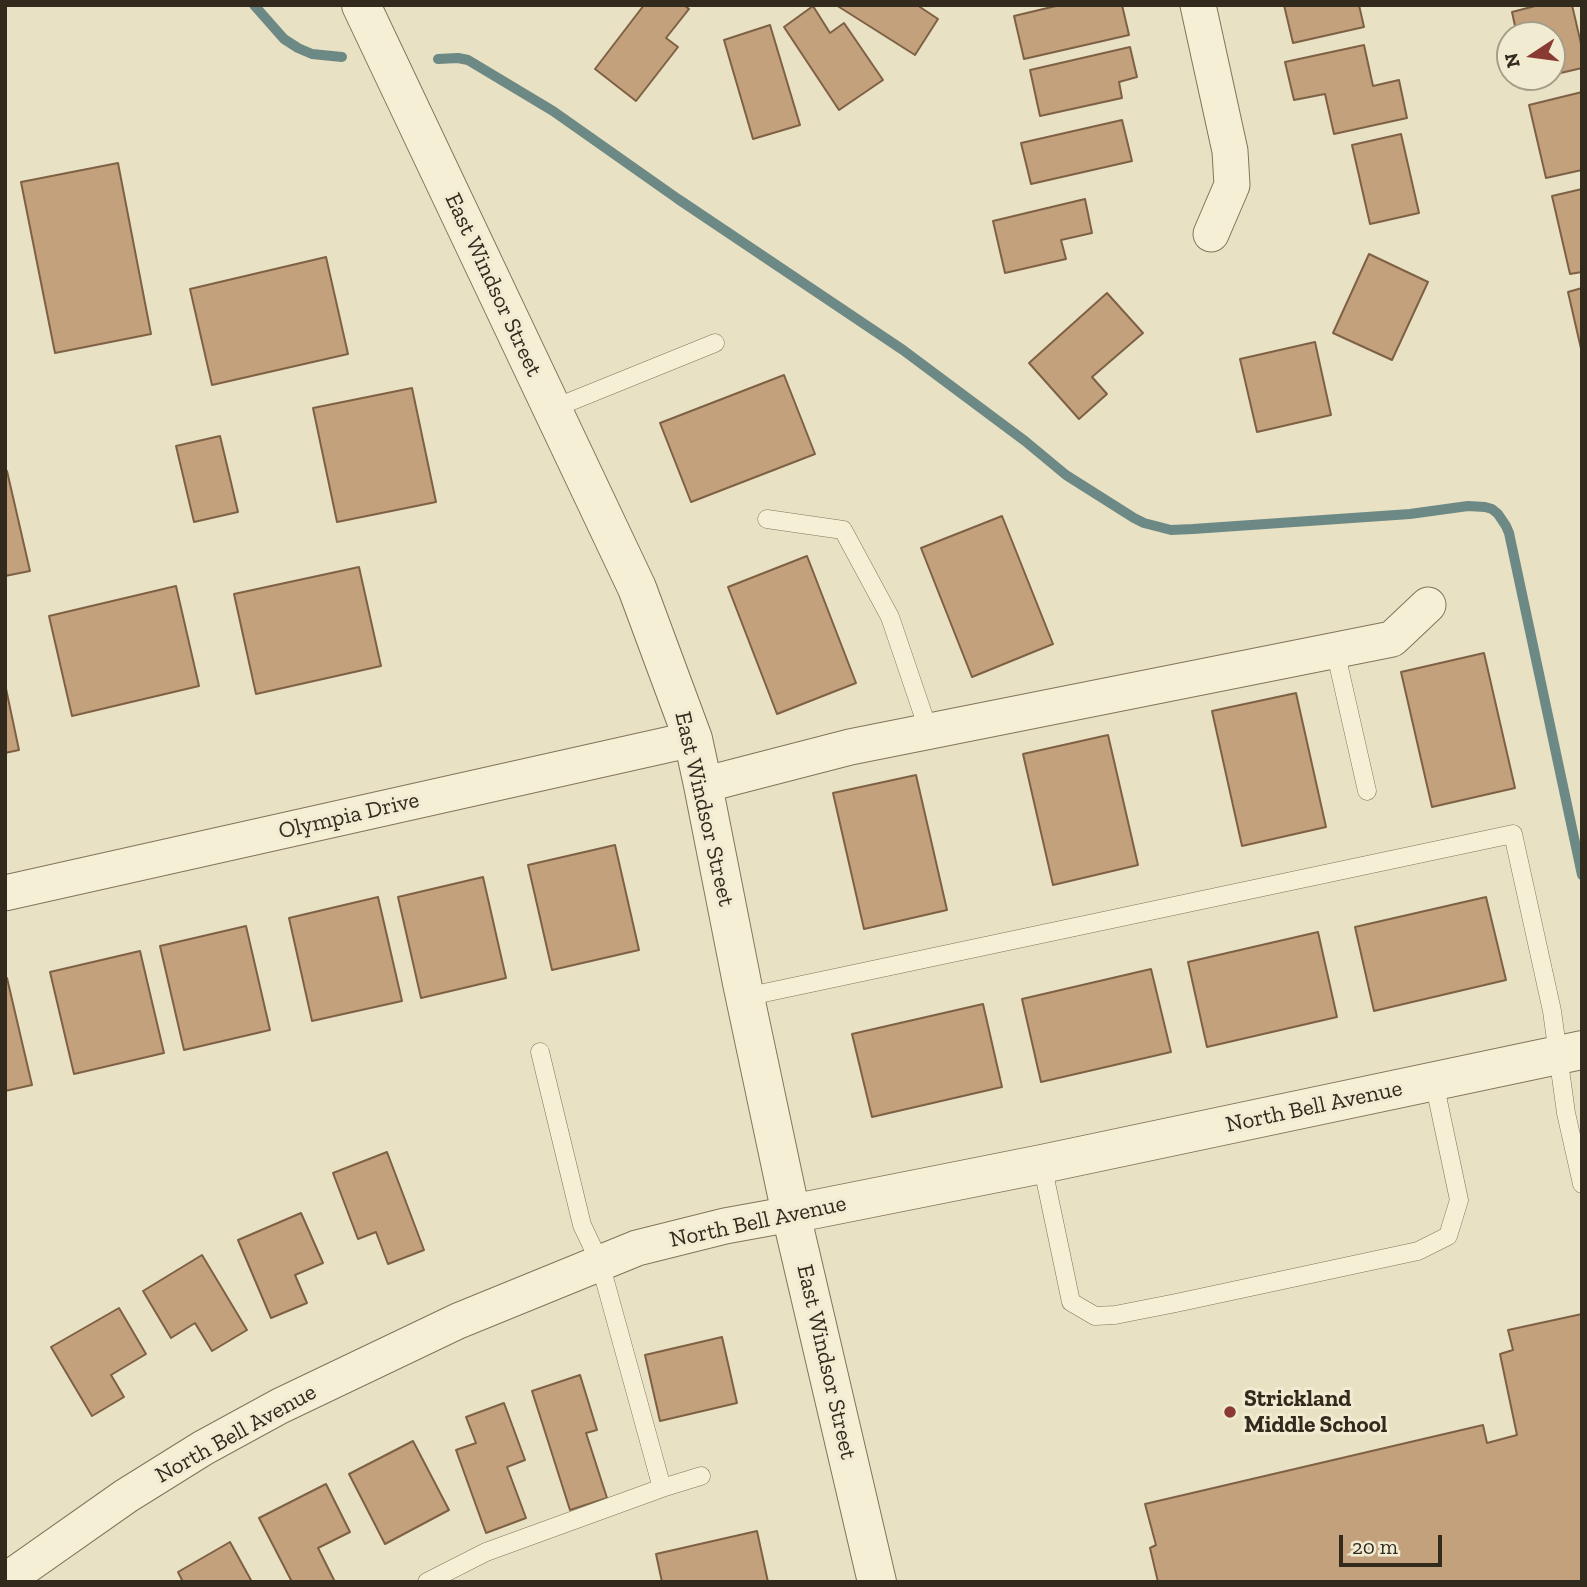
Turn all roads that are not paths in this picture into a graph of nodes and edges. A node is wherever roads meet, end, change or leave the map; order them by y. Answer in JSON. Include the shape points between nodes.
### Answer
{"nodes":[{"id":1,"x":361,"y":5,"type":"edge"},
{"id":2,"x":1198,"y":5,"type":"edge"},
{"id":3,"x":1211,"y":234,"type":"dead end"},
{"id":4,"x":715,"y":343,"type":"dead end"},
{"id":5,"x":552,"y":410,"type":"junction"},
{"id":6,"x":767,"y":519,"type":"dead end"},
{"id":7,"x":1428,"y":605,"type":"dead end"},
{"id":8,"x":1335,"y":650,"type":"junction"},
{"id":9,"x":929,"y":732,"type":"junction"},
{"id":10,"x":692,"y":738,"type":"junction"},
{"id":11,"x":703,"y":785,"type":"junction"},
{"id":12,"x":1367,"y":790,"type":"dead end"},
{"id":13,"x":5,"y":893,"type":"edge"},
{"id":14,"x":745,"y":997,"type":"junction"},
{"id":15,"x":540,"y":1052,"type":"dead end"},
{"id":16,"x":1569,"y":1053,"type":"edge"},
{"id":17,"x":1434,"y":1082,"type":"junction"},
{"id":18,"x":1042,"y":1164,"type":"junction"},
{"id":19,"x":1582,"y":1184,"type":"edge"},
{"id":20,"x":791,"y":1214,"type":"junction"},
{"id":21,"x":600,"y":1264,"type":"junction"},
{"id":22,"x":701,"y":1476,"type":"dead end"},
{"id":23,"x":662,"y":1488,"type":"junction"},
{"id":24,"x":5,"y":1581,"type":"edge"},
{"id":25,"x":427,"y":1582,"type":"edge"},
{"id":26,"x":877,"y":1582,"type":"edge"}],
"edges":[{"from":1,"to":5,"type":"street","name":"East Windsor Street"},
{"from":2,"to":3,"type":"street","via":[[1230,151],[1232,185]]},
{"from":4,"to":5,"type":"lane"},
{"from":5,"to":10,"type":"street","name":"East Windsor Street","via":[[637,588]]},
{"from":6,"to":9,"type":"lane","via":[[843,530],[890,617]]},
{"from":7,"to":8,"type":"street","via":[[1392,639]]},
{"from":8,"to":9,"type":"street"},
{"from":8,"to":12,"type":"lane"},
{"from":9,"to":11,"type":"street"},
{"from":10,"to":11,"type":"street","name":"East Windsor Street"},
{"from":10,"to":13,"type":"street","name":"Olympia Drive"},
{"from":11,"to":14,"type":"street","name":"East Windsor Street"},
{"from":14,"to":16,"type":"lane","via":[[1513,834],[1552,1011]]},
{"from":14,"to":20,"type":"street","name":"East Windsor Street"},
{"from":15,"to":21,"type":"lane","via":[[582,1225]]},
{"from":16,"to":17,"type":"street","name":"North Bell Avenue"},
{"from":16,"to":19,"type":"lane","via":[[1566,1113]]},
{"from":17,"to":18,"type":"street","name":"North Bell Avenue"},
{"from":17,"to":18,"type":"lane","via":[[1459,1200],[1448,1236],[1418,1251],[1176,1303],[1095,1316],[1071,1302]]},
{"from":18,"to":20,"type":"street","name":"North Bell Avenue"},
{"from":20,"to":21,"type":"street","name":"North Bell Avenue","via":[[637,1248]]},
{"from":20,"to":26,"type":"street","name":"East Windsor Street"},
{"from":21,"to":23,"type":"lane"},
{"from":21,"to":24,"type":"street","name":"North Bell Avenue","via":[[457,1321],[280,1406],[126,1496]]},
{"from":22,"to":23,"type":"lane"},
{"from":23,"to":25,"type":"lane","via":[[486,1552]]}]}
